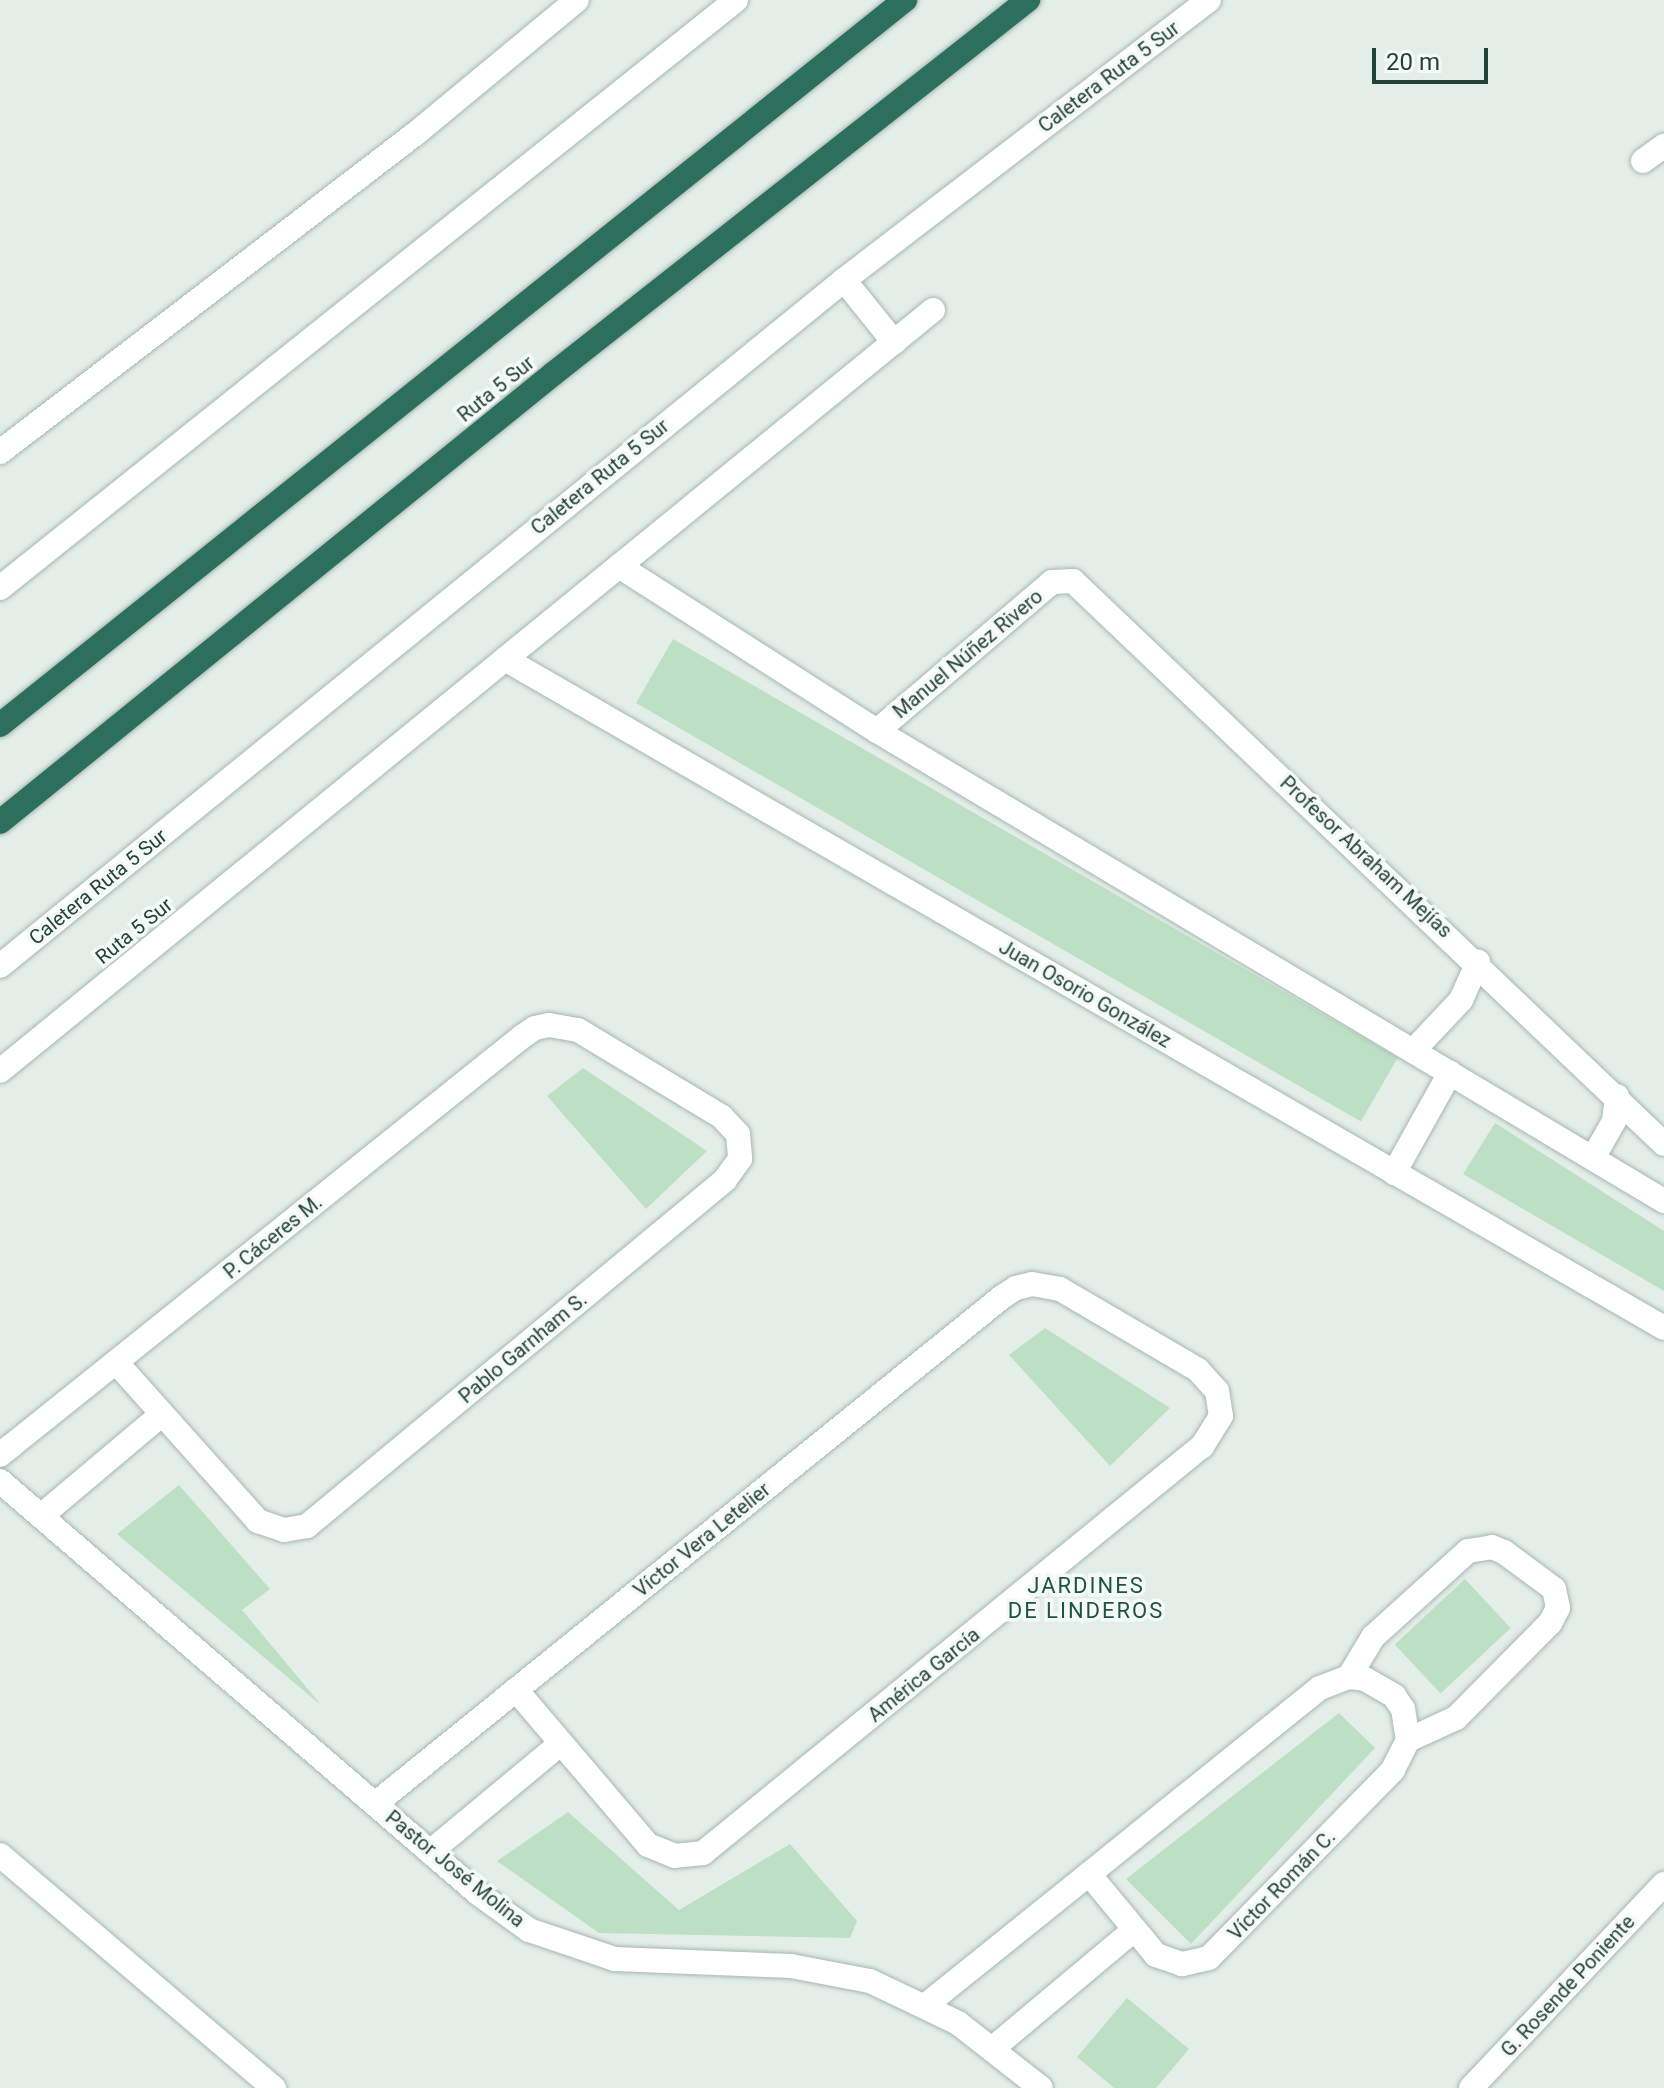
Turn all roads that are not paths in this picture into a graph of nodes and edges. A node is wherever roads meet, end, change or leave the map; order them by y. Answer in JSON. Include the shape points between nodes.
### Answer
{"nodes":[{"id":1,"x":577,"y":0,"type":"edge"},
{"id":2,"x":736,"y":0,"type":"edge"},
{"id":3,"x":905,"y":0,"type":"edge"},
{"id":4,"x":1028,"y":0,"type":"edge"},
{"id":5,"x":1209,"y":0,"type":"edge"},
{"id":6,"x":1664,"y":146,"type":"edge"},
{"id":7,"x":1643,"y":161,"type":"dead end"},
{"id":8,"x":844,"y":280,"type":"junction"},
{"id":9,"x":933,"y":310,"type":"dead end"},
{"id":10,"x":894,"y":342,"type":"junction"},
{"id":11,"x":0,"y":452,"type":"edge"},
{"id":12,"x":619,"y":566,"type":"junction"},
{"id":13,"x":1061,"y":579,"type":"joint"},
{"id":14,"x":0,"y":588,"type":"edge"},
{"id":15,"x":505,"y":659,"type":"junction"},
{"id":16,"x":0,"y":725,"type":"edge"},
{"id":17,"x":877,"y":731,"type":"junction"},
{"id":18,"x":0,"y":822,"type":"edge"},
{"id":19,"x":1478,"y":962,"type":"junction"},
{"id":20,"x":0,"y":966,"type":"edge"},
{"id":21,"x":549,"y":1025,"type":"joint"},
{"id":22,"x":1413,"y":1051,"type":"junction"},
{"id":23,"x":0,"y":1071,"type":"edge"},
{"id":24,"x":1450,"y":1073,"type":"junction"},
{"id":25,"x":1617,"y":1096,"type":"junction"},
{"id":26,"x":1664,"y":1144,"type":"edge"},
{"id":27,"x":1593,"y":1158,"type":"junction"},
{"id":28,"x":1394,"y":1173,"type":"junction"},
{"id":29,"x":1664,"y":1201,"type":"edge"},
{"id":30,"x":1032,"y":1284,"type":"joint"},
{"id":31,"x":1664,"y":1328,"type":"edge"},
{"id":32,"x":116,"y":1362,"type":"junction"},
{"id":33,"x":162,"y":1414,"type":"junction"},
{"id":34,"x":0,"y":1455,"type":"edge"},
{"id":35,"x":0,"y":1481,"type":"edge"},
{"id":36,"x":41,"y":1516,"type":"junction"},
{"id":37,"x":1349,"y":1677,"type":"junction"},
{"id":38,"x":516,"y":1690,"type":"junction"},
{"id":39,"x":1408,"y":1740,"type":"junction"},
{"id":40,"x":560,"y":1744,"type":"junction"},
{"id":41,"x":375,"y":1804,"type":"junction"},
{"id":42,"x":430,"y":1852,"type":"junction"},
{"id":43,"x":0,"y":1855,"type":"edge"},
{"id":44,"x":1089,"y":1874,"type":"junction"},
{"id":45,"x":1664,"y":1884,"type":"edge"},
{"id":46,"x":1134,"y":1930,"type":"junction"},
{"id":47,"x":926,"y":2005,"type":"junction"},
{"id":48,"x":992,"y":2049,"type":"junction"},
{"id":49,"x":274,"y":2088,"type":"edge"},
{"id":50,"x":1041,"y":2088,"type":"edge"},
{"id":51,"x":1471,"y":2088,"type":"edge"}],
"edges":[{"from":1,"to":11,"type":"street","via":[[403,144]]},
{"from":2,"to":14,"type":"street"},
{"from":3,"to":16,"type":"highway"},
{"from":4,"to":18,"type":"highway","name":"Ruta 5 Sur","via":[[553,374]]},
{"from":5,"to":8,"type":"street","name":"Caletera Ruta 5 Sur"},
{"from":6,"to":7,"type":"street"},
{"from":8,"to":10,"type":"street"},
{"from":8,"to":20,"type":"street","name":"Caletera Ruta 5 Sur"},
{"from":9,"to":10,"type":"street","name":"Ruta 5 Sur"},
{"from":10,"to":12,"type":"street","name":"Ruta 5 Sur"},
{"from":12,"to":15,"type":"street","name":"Ruta 5 Sur"},
{"from":12,"to":17,"type":"street"},
{"from":13,"to":17,"type":"street","name":"Manuel Núñez Rivero"},
{"from":13,"to":19,"type":"street","name":"Profesor Abraham Mejías","via":[[1073,581]]},
{"from":15,"to":23,"type":"street","name":"Ruta 5 Sur"},
{"from":15,"to":28,"type":"street","name":"Juan Osorio González"},
{"from":17,"to":22,"type":"street"},
{"from":19,"to":22,"type":"street","via":[[1466,993]]},
{"from":19,"to":25,"type":"street","name":"Profesor Abraham Mejías"},
{"from":21,"to":32,"type":"street","name":"P. Cáceres M.","via":[[523,1036]]},
{"from":21,"to":33,"type":"street","name":"Pablo Garnham S.","via":[[578,1030],[722,1117],[741,1145],[740,1159],[725,1180],[316,1520],[284,1530],[258,1521]]},
{"from":22,"to":24,"type":"street"},
{"from":24,"to":27,"type":"street"},
{"from":24,"to":28,"type":"street"},
{"from":25,"to":26,"type":"street","name":"Profesor Abraham Mejías"},
{"from":25,"to":27,"type":"street","via":[[1614,1121]]},
{"from":27,"to":29,"type":"street"},
{"from":28,"to":31,"type":"street","name":"Juan Osorio González"},
{"from":30,"to":38,"type":"street","name":"Víctor Vera Letelier","via":[[1002,1297]]},
{"from":30,"to":40,"type":"street","name":"América García","via":[[1060,1289],[1209,1379],[1222,1404],[1211,1438],[715,1847],[675,1856],[637,1835]]},
{"from":32,"to":33,"type":"street"},
{"from":32,"to":34,"type":"street","name":"P. Cáceres M."},
{"from":33,"to":36,"type":"street"},
{"from":35,"to":36,"type":"street","name":"Pastor José Molina"},
{"from":36,"to":41,"type":"street","name":"Pastor José Molina"},
{"from":37,"to":39,"type":"street","via":[[1365,1679],[1394,1696],[1408,1724]]},
{"from":37,"to":39,"type":"street","via":[[1373,1637],[1468,1551],[1492,1547],[1504,1552],[1554,1589],[1558,1608],[1550,1623],[1456,1718]]},
{"from":37,"to":44,"type":"street","via":[[1320,1688]]},
{"from":38,"to":40,"type":"street"},
{"from":38,"to":41,"type":"street","name":"Víctor Vera Letelier"},
{"from":39,"to":46,"type":"street","name":"Víctor Román C.","via":[[1393,1770],[1209,1958],[1168,1962]]},
{"from":40,"to":42,"type":"street"},
{"from":41,"to":42,"type":"street","name":"Pastor José Molina"},
{"from":42,"to":47,"type":"street","name":"Pastor José Molina","via":[[503,1914],[585,1953],[646,1961],[791,1966],[870,1981]]},
{"from":43,"to":49,"type":"street"},
{"from":44,"to":46,"type":"street","name":"Víctor Román C."},
{"from":44,"to":47,"type":"street"},
{"from":45,"to":51,"type":"street","name":"G. Rosende Poniente"},
{"from":46,"to":48,"type":"street"},
{"from":47,"to":48,"type":"street","name":"Pastor José Molina"},
{"from":48,"to":50,"type":"street","name":"Pastor José Molina"}]}
